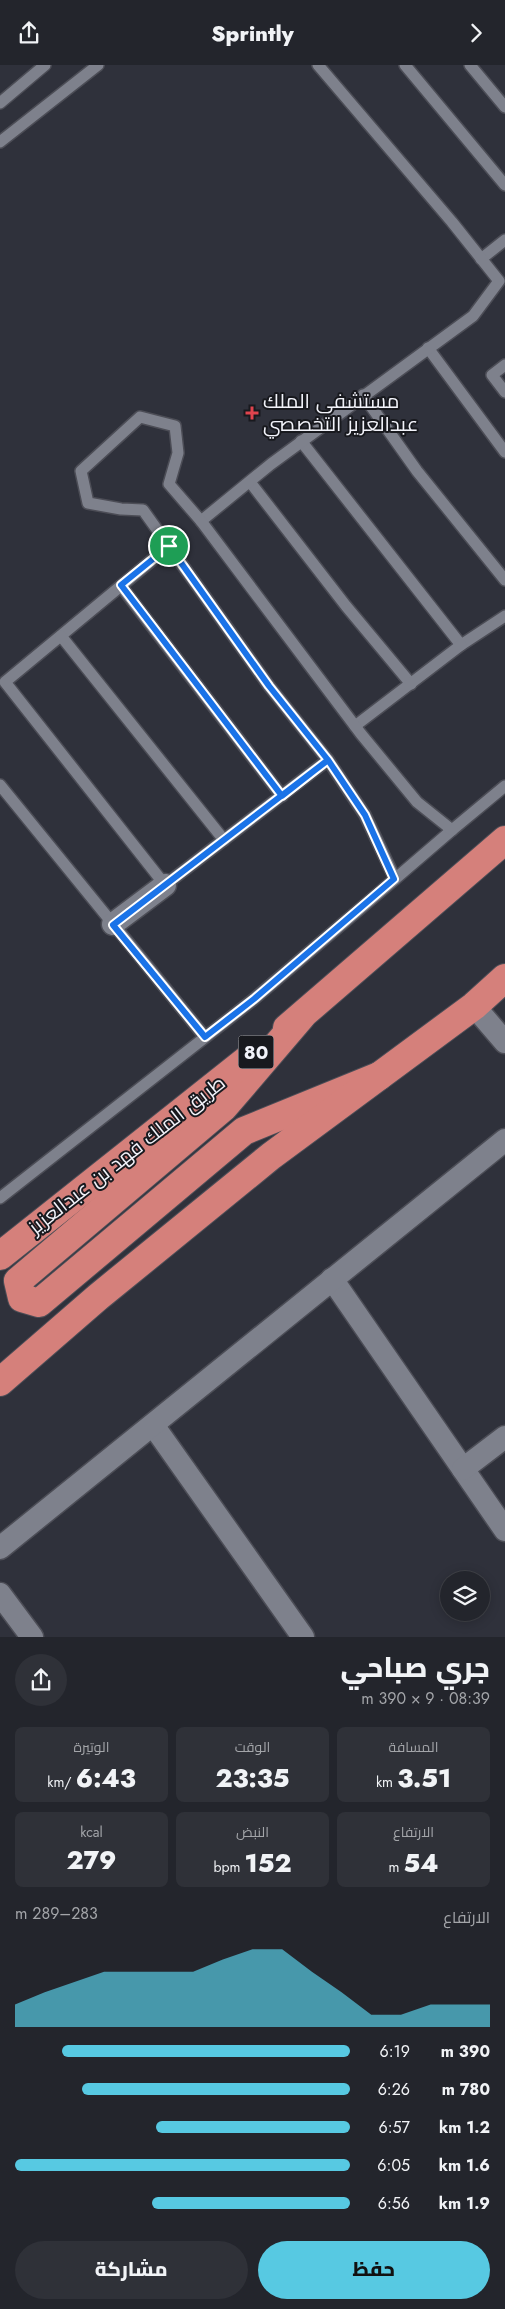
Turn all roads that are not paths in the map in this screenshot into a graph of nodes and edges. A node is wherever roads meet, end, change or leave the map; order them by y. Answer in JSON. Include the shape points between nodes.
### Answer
{"nodes":[{"id":1,"x":45,"y":65,"type":"edge"},
{"id":2,"x":98,"y":65,"type":"edge"},
{"id":3,"x":318,"y":65,"type":"edge"},
{"id":4,"x":405,"y":65,"type":"edge"},
{"id":5,"x":470,"y":65,"type":"edge"},
{"id":6,"x":1,"y":99,"type":"edge"},
{"id":7,"x":505,"y":107,"type":"edge"},
{"id":8,"x":0,"y":142,"type":"edge"},
{"id":9,"x":505,"y":185,"type":"edge"},
{"id":10,"x":505,"y":240,"type":"edge"},
{"id":11,"x":481,"y":259,"type":"junction"},
{"id":12,"x":428,"y":349,"type":"junction"},
{"id":13,"x":505,"y":365,"type":"edge"},
{"id":14,"x":505,"y":392,"type":"edge"},
{"id":15,"x":363,"y":395,"type":"junction"},
{"id":16,"x":301,"y":441,"type":"junction"},
{"id":17,"x":505,"y":452,"type":"edge"},
{"id":18,"x":250,"y":482,"type":"junction"},
{"id":19,"x":201,"y":521,"type":"junction"},
{"id":20,"x":169,"y":546,"type":"junction"},
{"id":21,"x":505,"y":580,"type":"edge"},
{"id":22,"x":121,"y":585,"type":"junction"},
{"id":23,"x":505,"y":616,"type":"edge"},
{"id":24,"x":61,"y":636,"type":"junction"},
{"id":25,"x":461,"y":645,"type":"junction"},
{"id":26,"x":411,"y":684,"type":"junction"},
{"id":27,"x":3,"y":685,"type":"edge"},
{"id":28,"x":355,"y":726,"type":"junction"},
{"id":29,"x":328,"y":760,"type":"junction"},
{"id":30,"x":0,"y":785,"type":"edge"},
{"id":31,"x":505,"y":786,"type":"edge"},
{"id":32,"x":282,"y":796,"type":"junction"},
{"id":33,"x":452,"y":830,"type":"junction"},
{"id":34,"x":224,"y":840,"type":"junction"},
{"id":35,"x":505,"y":840,"type":"edge"},
{"id":36,"x":394,"y":879,"type":"junction"},
{"id":37,"x":166,"y":885,"type":"junction"},
{"id":38,"x":113,"y":925,"type":"junction"},
{"id":39,"x":505,"y":978,"type":"edge"},
{"id":40,"x":474,"y":1006,"type":"junction"},
{"id":41,"x":301,"y":1017,"type":"junction"},
{"id":42,"x":205,"y":1037,"type":"junction"},
{"id":43,"x":505,"y":1042,"type":"edge"},
{"id":44,"x":379,"y":1077,"type":"junction"},
{"id":45,"x":505,"y":1140,"type":"edge"},
{"id":46,"x":0,"y":1198,"type":"edge"},
{"id":47,"x":0,"y":1255,"type":"edge"},
{"id":48,"x":332,"y":1279,"type":"junction"},
{"id":49,"x":0,"y":1382,"type":"edge"},
{"id":50,"x":152,"y":1425,"type":"junction"},
{"id":51,"x":505,"y":1437,"type":"edge"},
{"id":52,"x":462,"y":1469,"type":"junction"},
{"id":53,"x":505,"y":1531,"type":"edge"},
{"id":54,"x":0,"y":1548,"type":"edge"},
{"id":55,"x":0,"y":1594,"type":"edge"},
{"id":56,"x":32,"y":1637,"type":"edge"},
{"id":57,"x":303,"y":1637,"type":"edge"}],
"edges":[{"from":1,"to":6,"type":"lane"},
{"from":2,"to":8,"type":"lane"},
{"from":3,"to":11,"type":"lane"},
{"from":4,"to":9,"type":"lane"},
{"from":5,"to":7,"type":"lane"},
{"from":10,"to":11,"type":"lane"},
{"from":11,"to":12,"type":"lane","via":[[499,281],[473,316]]},
{"from":12,"to":15,"type":"lane"},
{"from":12,"to":17,"type":"lane"},
{"from":13,"to":14,"type":"lane","via":[[492,375]]},
{"from":15,"to":16,"type":"lane"},
{"from":15,"to":21,"type":"lane","via":[[418,471]]},
{"from":16,"to":18,"type":"lane"},
{"from":16,"to":25,"type":"lane"},
{"from":18,"to":19,"type":"lane"},
{"from":18,"to":26,"type":"lane","via":[[346,607]]},
{"from":19,"to":20,"type":"lane","via":[[169,484],[178,453],[174,426],[140,417],[82,471],[88,503],[143,510]]},
{"from":19,"to":28,"type":"lane"},
{"from":20,"to":22,"type":"lane"},
{"from":20,"to":29,"type":"lane","via":[[269,686]]},
{"from":22,"to":24,"type":"lane"},
{"from":22,"to":32,"type":"lane"},
{"from":23,"to":25,"type":"lane"},
{"from":24,"to":27,"type":"lane"},
{"from":24,"to":34,"type":"lane"},
{"from":25,"to":26,"type":"lane"},
{"from":26,"to":28,"type":"lane"},
{"from":27,"to":37,"type":"lane"},
{"from":28,"to":33,"type":"lane","via":[[418,802]]},
{"from":29,"to":32,"type":"lane"},
{"from":29,"to":36,"type":"lane","via":[[365,815]]},
{"from":30,"to":38,"type":"lane"},
{"from":31,"to":33,"type":"lane"},
{"from":32,"to":34,"type":"lane"},
{"from":33,"to":36,"type":"lane"},
{"from":34,"to":37,"type":"lane"},
{"from":35,"to":41,"type":"highway","name":"طريق الملك فهد بن عبدالعزيز","number":"80"},
{"from":36,"to":42,"type":"lane"},
{"from":37,"to":38,"type":"street"},
{"from":38,"to":42,"type":"lane"},
{"from":39,"to":40,"type":"highway"},
{"from":40,"to":43,"type":"street"},
{"from":40,"to":44,"type":"highway"},
{"from":41,"to":44,"type":"highway","via":[[224,1107],[18,1281],[22,1298],[39,1303],[244,1131]]},
{"from":41,"to":47,"type":"highway","name":"طريق الملك فهد بن عبدالعزيز","number":"80"},
{"from":42,"to":46,"type":"lane"},
{"from":44,"to":49,"type":"highway","via":[[264,1162],[98,1297]]},
{"from":45,"to":48,"type":"street"},
{"from":48,"to":50,"type":"street"},
{"from":48,"to":52,"type":"street"},
{"from":50,"to":54,"type":"street"},
{"from":50,"to":57,"type":"street"},
{"from":51,"to":52,"type":"street"},
{"from":52,"to":53,"type":"street"},
{"from":55,"to":56,"type":"street"}]}
